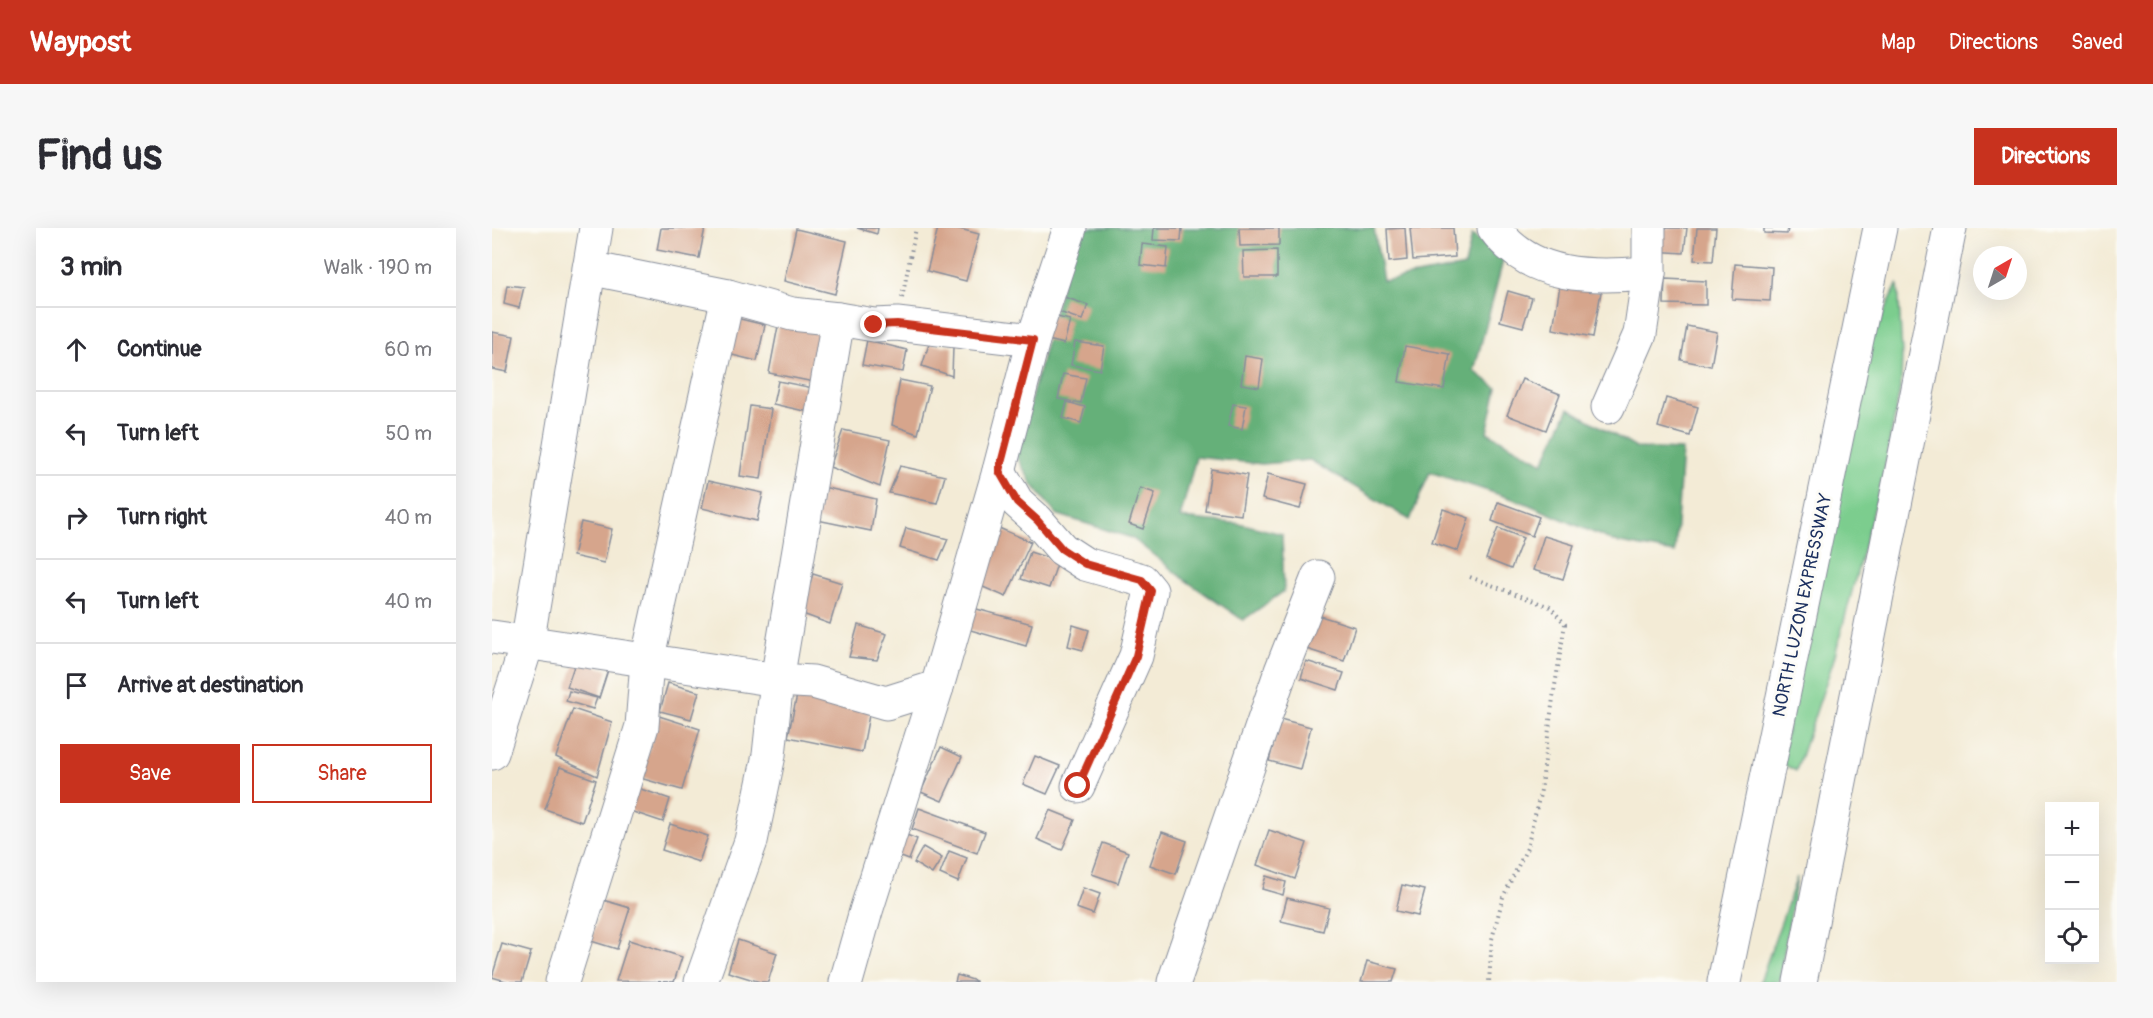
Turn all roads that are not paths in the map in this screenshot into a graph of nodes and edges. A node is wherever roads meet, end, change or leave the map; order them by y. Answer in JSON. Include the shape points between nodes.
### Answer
{"nodes":[{"id":1,"x":596,"y":228,"type":"edge"},
{"id":2,"x":1070,"y":228,"type":"edge"},
{"id":3,"x":1494,"y":228,"type":"edge"},
{"id":4,"x":1649,"y":228,"type":"edge"},
{"id":5,"x":1880,"y":228,"type":"edge"},
{"id":6,"x":1950,"y":228,"type":"edge"},
{"id":7,"x":589,"y":268,"type":"junction"},
{"id":8,"x":1649,"y":273,"type":"junction"},
{"id":9,"x":728,"y":296,"type":"junction"},
{"id":10,"x":838,"y":319,"type":"junction"},
{"id":11,"x":1033,"y":340,"type":"junction"},
{"id":12,"x":1608,"y":407,"type":"dead end"},
{"id":13,"x":999,"y":471,"type":"junction"},
{"id":14,"x":1318,"y":577,"type":"dead end"},
{"id":15,"x":492,"y":638,"type":"edge"},
{"id":16,"x":527,"y":644,"type":"junction"},
{"id":17,"x":647,"y":661,"type":"junction"},
{"id":18,"x":777,"y":680,"type":"junction"},
{"id":19,"x":937,"y":687,"type":"junction"},
{"id":20,"x":886,"y":702,"type":"junction"},
{"id":21,"x":917,"y":749,"type":"junction"},
{"id":22,"x":492,"y":753,"type":"edge"},
{"id":23,"x":1078,"y":786,"type":"dead end"},
{"id":24,"x":562,"y":982,"type":"edge"},
{"id":25,"x":701,"y":982,"type":"edge"},
{"id":26,"x":846,"y":982,"type":"edge"},
{"id":27,"x":1174,"y":982,"type":"edge"},
{"id":28,"x":1724,"y":982,"type":"edge"},
{"id":29,"x":1800,"y":982,"type":"edge"}],
"edges":[{"from":1,"to":7,"type":"main road"},
{"from":2,"to":11,"type":"main road"},
{"from":3,"to":8,"type":"main road","via":[[1528,260],[1563,273]]},
{"from":4,"to":8,"type":"main road"},
{"from":5,"to":28,"type":"main road","name":"NORTH LUZON EXPRESSWAY"},
{"from":6,"to":29,"type":"main road"},
{"from":7,"to":9,"type":"main road"},
{"from":7,"to":16,"type":"main road"},
{"from":8,"to":12,"type":"main road","via":[[1640,334]]},
{"from":9,"to":10,"type":"main road","via":[[792,314]]},
{"from":9,"to":17,"type":"main road"},
{"from":10,"to":11,"type":"main road"},
{"from":10,"to":18,"type":"main road"},
{"from":11,"to":13,"type":"main road"},
{"from":13,"to":19,"type":"main road"},
{"from":13,"to":23,"type":"main road","via":[[1017,502],[1062,549],[1085,564],[1142,580],[1151,591],[1136,656]]},
{"from":14,"to":27,"type":"main road"},
{"from":15,"to":16,"type":"main road"},
{"from":16,"to":17,"type":"main road"},
{"from":16,"to":22,"type":"main road"},
{"from":17,"to":18,"type":"main road"},
{"from":17,"to":24,"type":"main road","via":[[642,726]]},
{"from":18,"to":20,"type":"main road","via":[[813,682]]},
{"from":18,"to":25,"type":"main road","via":[[769,755],[751,841]]},
{"from":19,"to":20,"type":"main road"},
{"from":19,"to":21,"type":"main road"},
{"from":20,"to":21,"type":"main road"},
{"from":21,"to":26,"type":"main road"}]}
